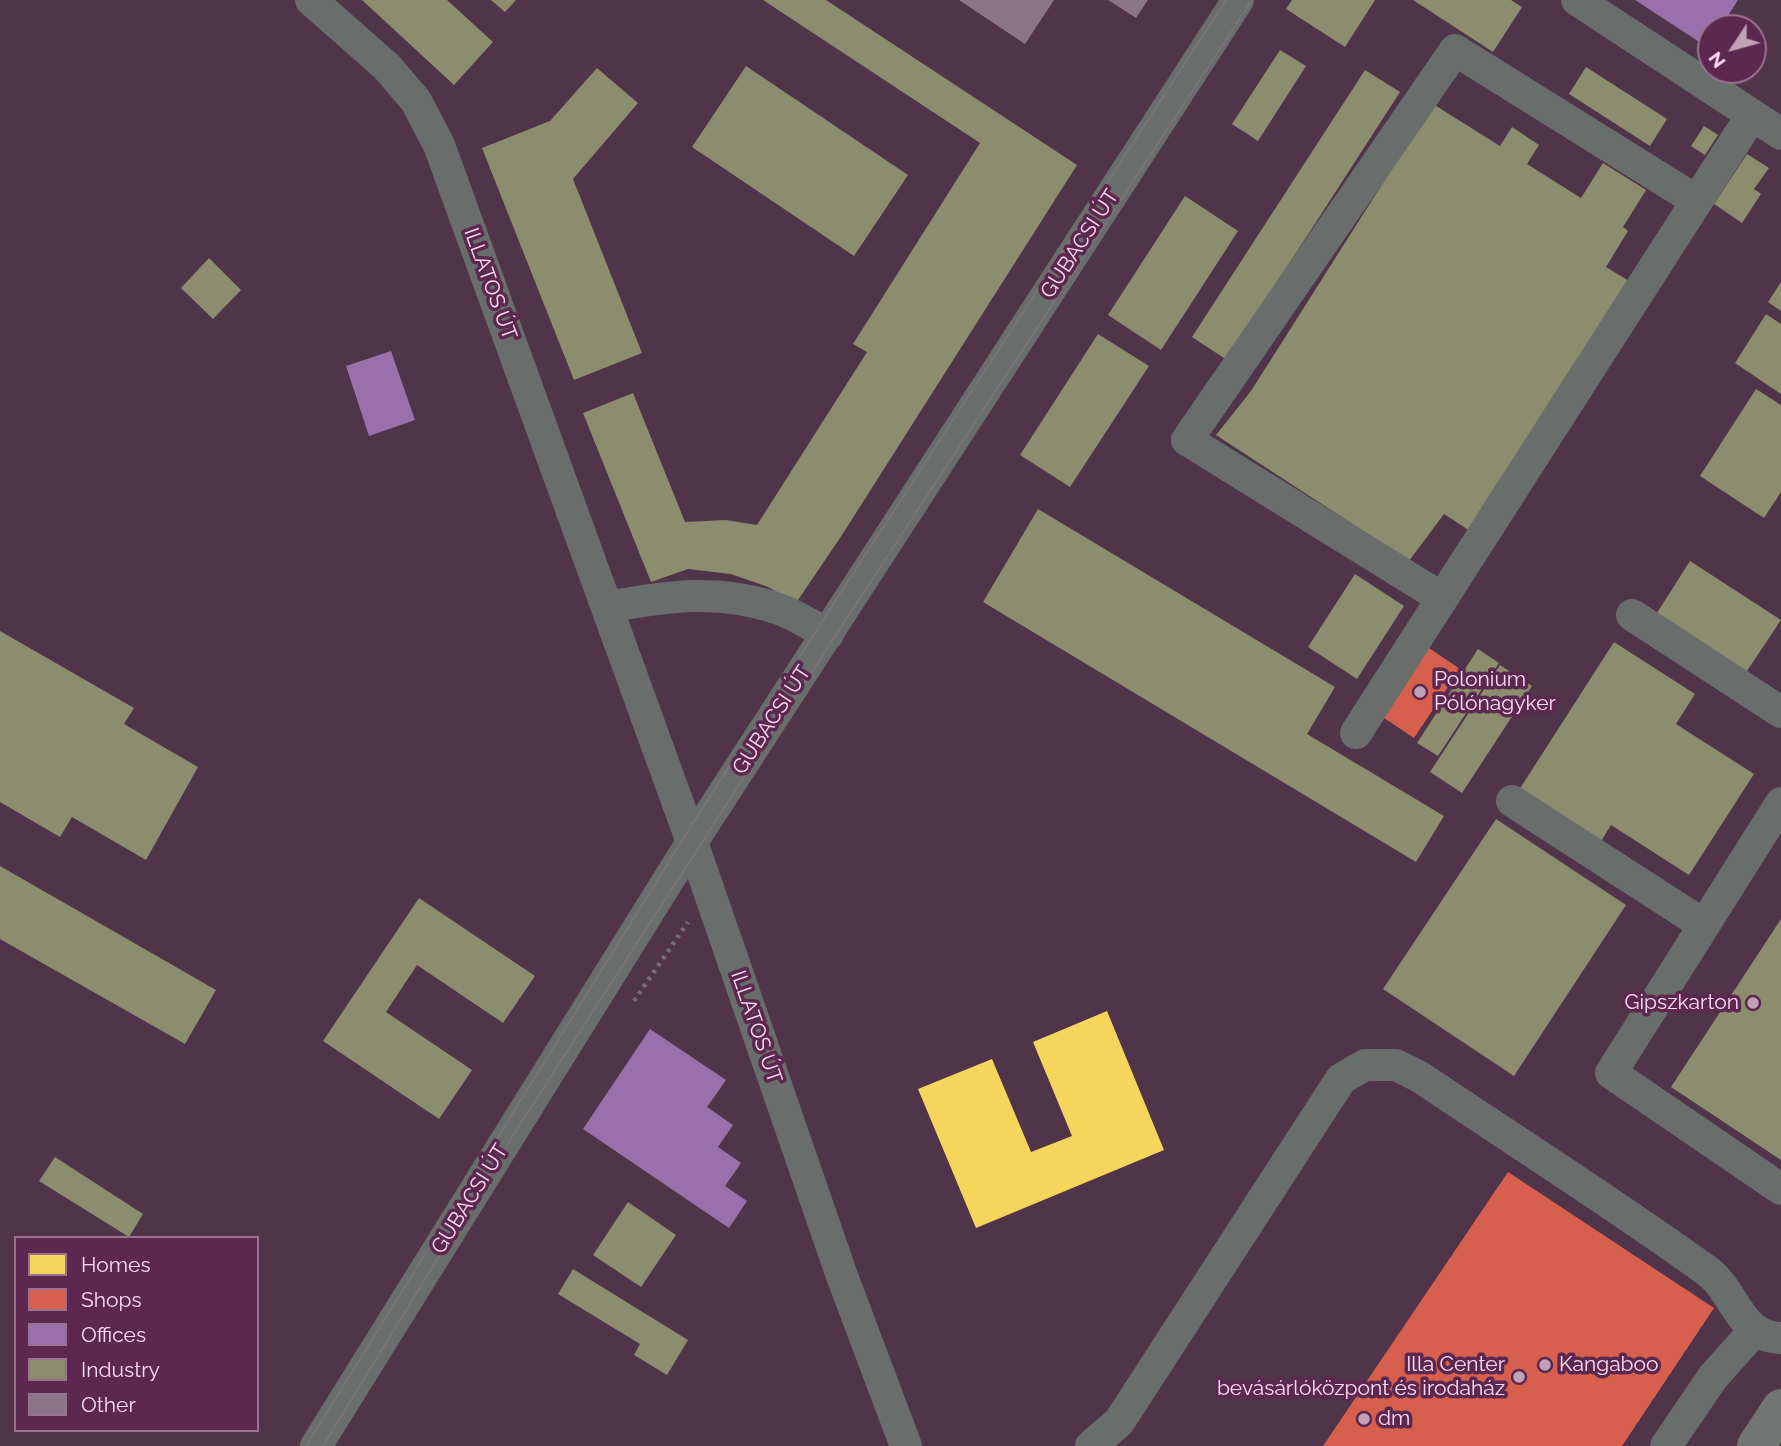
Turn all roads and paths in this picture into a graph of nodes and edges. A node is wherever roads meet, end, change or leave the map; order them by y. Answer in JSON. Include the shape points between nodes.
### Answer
{"nodes":[{"id":1,"x":311,"y":0,"type":"edge"},
{"id":2,"x":1238,"y":0,"type":"edge"},
{"id":3,"x":1577,"y":0,"type":"edge"},
{"id":4,"x":1752,"y":115,"type":"junction"},
{"id":5,"x":1781,"y":134,"type":"edge"},
{"id":6,"x":1697,"y":201,"type":"junction"},
{"id":7,"x":1442,"y":598,"type":"junction"},
{"id":8,"x":607,"y":607,"type":"junction"},
{"id":9,"x":1632,"y":615,"type":"dead end"},
{"id":10,"x":828,"y":634,"type":"junction"},
{"id":11,"x":1781,"y":712,"type":"edge"},
{"id":12,"x":1356,"y":733,"type":"dead end"},
{"id":13,"x":1512,"y":801,"type":"dead end"},
{"id":14,"x":1781,"y":803,"type":"edge"},
{"id":15,"x":692,"y":842,"type":"junction"},
{"id":16,"x":711,"y":894,"type":"junction"},
{"id":17,"x":1704,"y":925,"type":"junction"},
{"id":18,"x":627,"y":1011,"type":"dead end"},
{"id":19,"x":1781,"y":1189,"type":"edge"},
{"id":20,"x":1768,"y":1334,"type":"edge"},
{"id":21,"x":1781,"y":1408,"type":"edge"},
{"id":22,"x":316,"y":1446,"type":"edge"},
{"id":23,"x":906,"y":1446,"type":"edge"},
{"id":24,"x":1091,"y":1446,"type":"edge"},
{"id":25,"x":1666,"y":1446,"type":"edge"},
{"id":26,"x":1756,"y":1446,"type":"edge"}],
"edges":[{"from":1,"to":8,"type":"street","name":"ILLATOS ÚT","via":[[387,67],[416,101],[439,145]]},
{"from":2,"to":10,"type":"street","name":"GUBACSI ÚT"},
{"from":3,"to":4,"type":"street"},
{"from":4,"to":5,"type":"street"},
{"from":4,"to":6,"type":"street"},
{"from":6,"to":7,"type":"street"},
{"from":6,"to":7,"type":"street","via":[[1455,50],[1187,440]]},
{"from":7,"to":12,"type":"street"},
{"from":8,"to":10,"type":"street","via":[[670,596],[732,597],[781,610]]},
{"from":8,"to":15,"type":"street","name":"ILLATOS ÚT"},
{"from":9,"to":11,"type":"street"},
{"from":10,"to":15,"type":"street","name":"GUBACSI ÚT"},
{"from":13,"to":17,"type":"street"},
{"from":14,"to":17,"type":"street"},
{"from":15,"to":16,"type":"street","name":"ILLATOS ÚT"},
{"from":15,"to":22,"type":"street","name":"GUBACSI ÚT"},
{"from":16,"to":18,"type":"path"},
{"from":16,"to":23,"type":"street","name":"ILLATOS ÚT","via":[[842,1276]]},
{"from":17,"to":19,"type":"street","via":[[1611,1073]]},
{"from":20,"to":24,"type":"street","via":[[1716,1277],[1420,1076],[1396,1065],[1365,1065],[1341,1079],[1119,1422]]},
{"from":20,"to":25,"type":"street","via":[[1713,1377]]},
{"from":21,"to":26,"type":"main road"}]}
